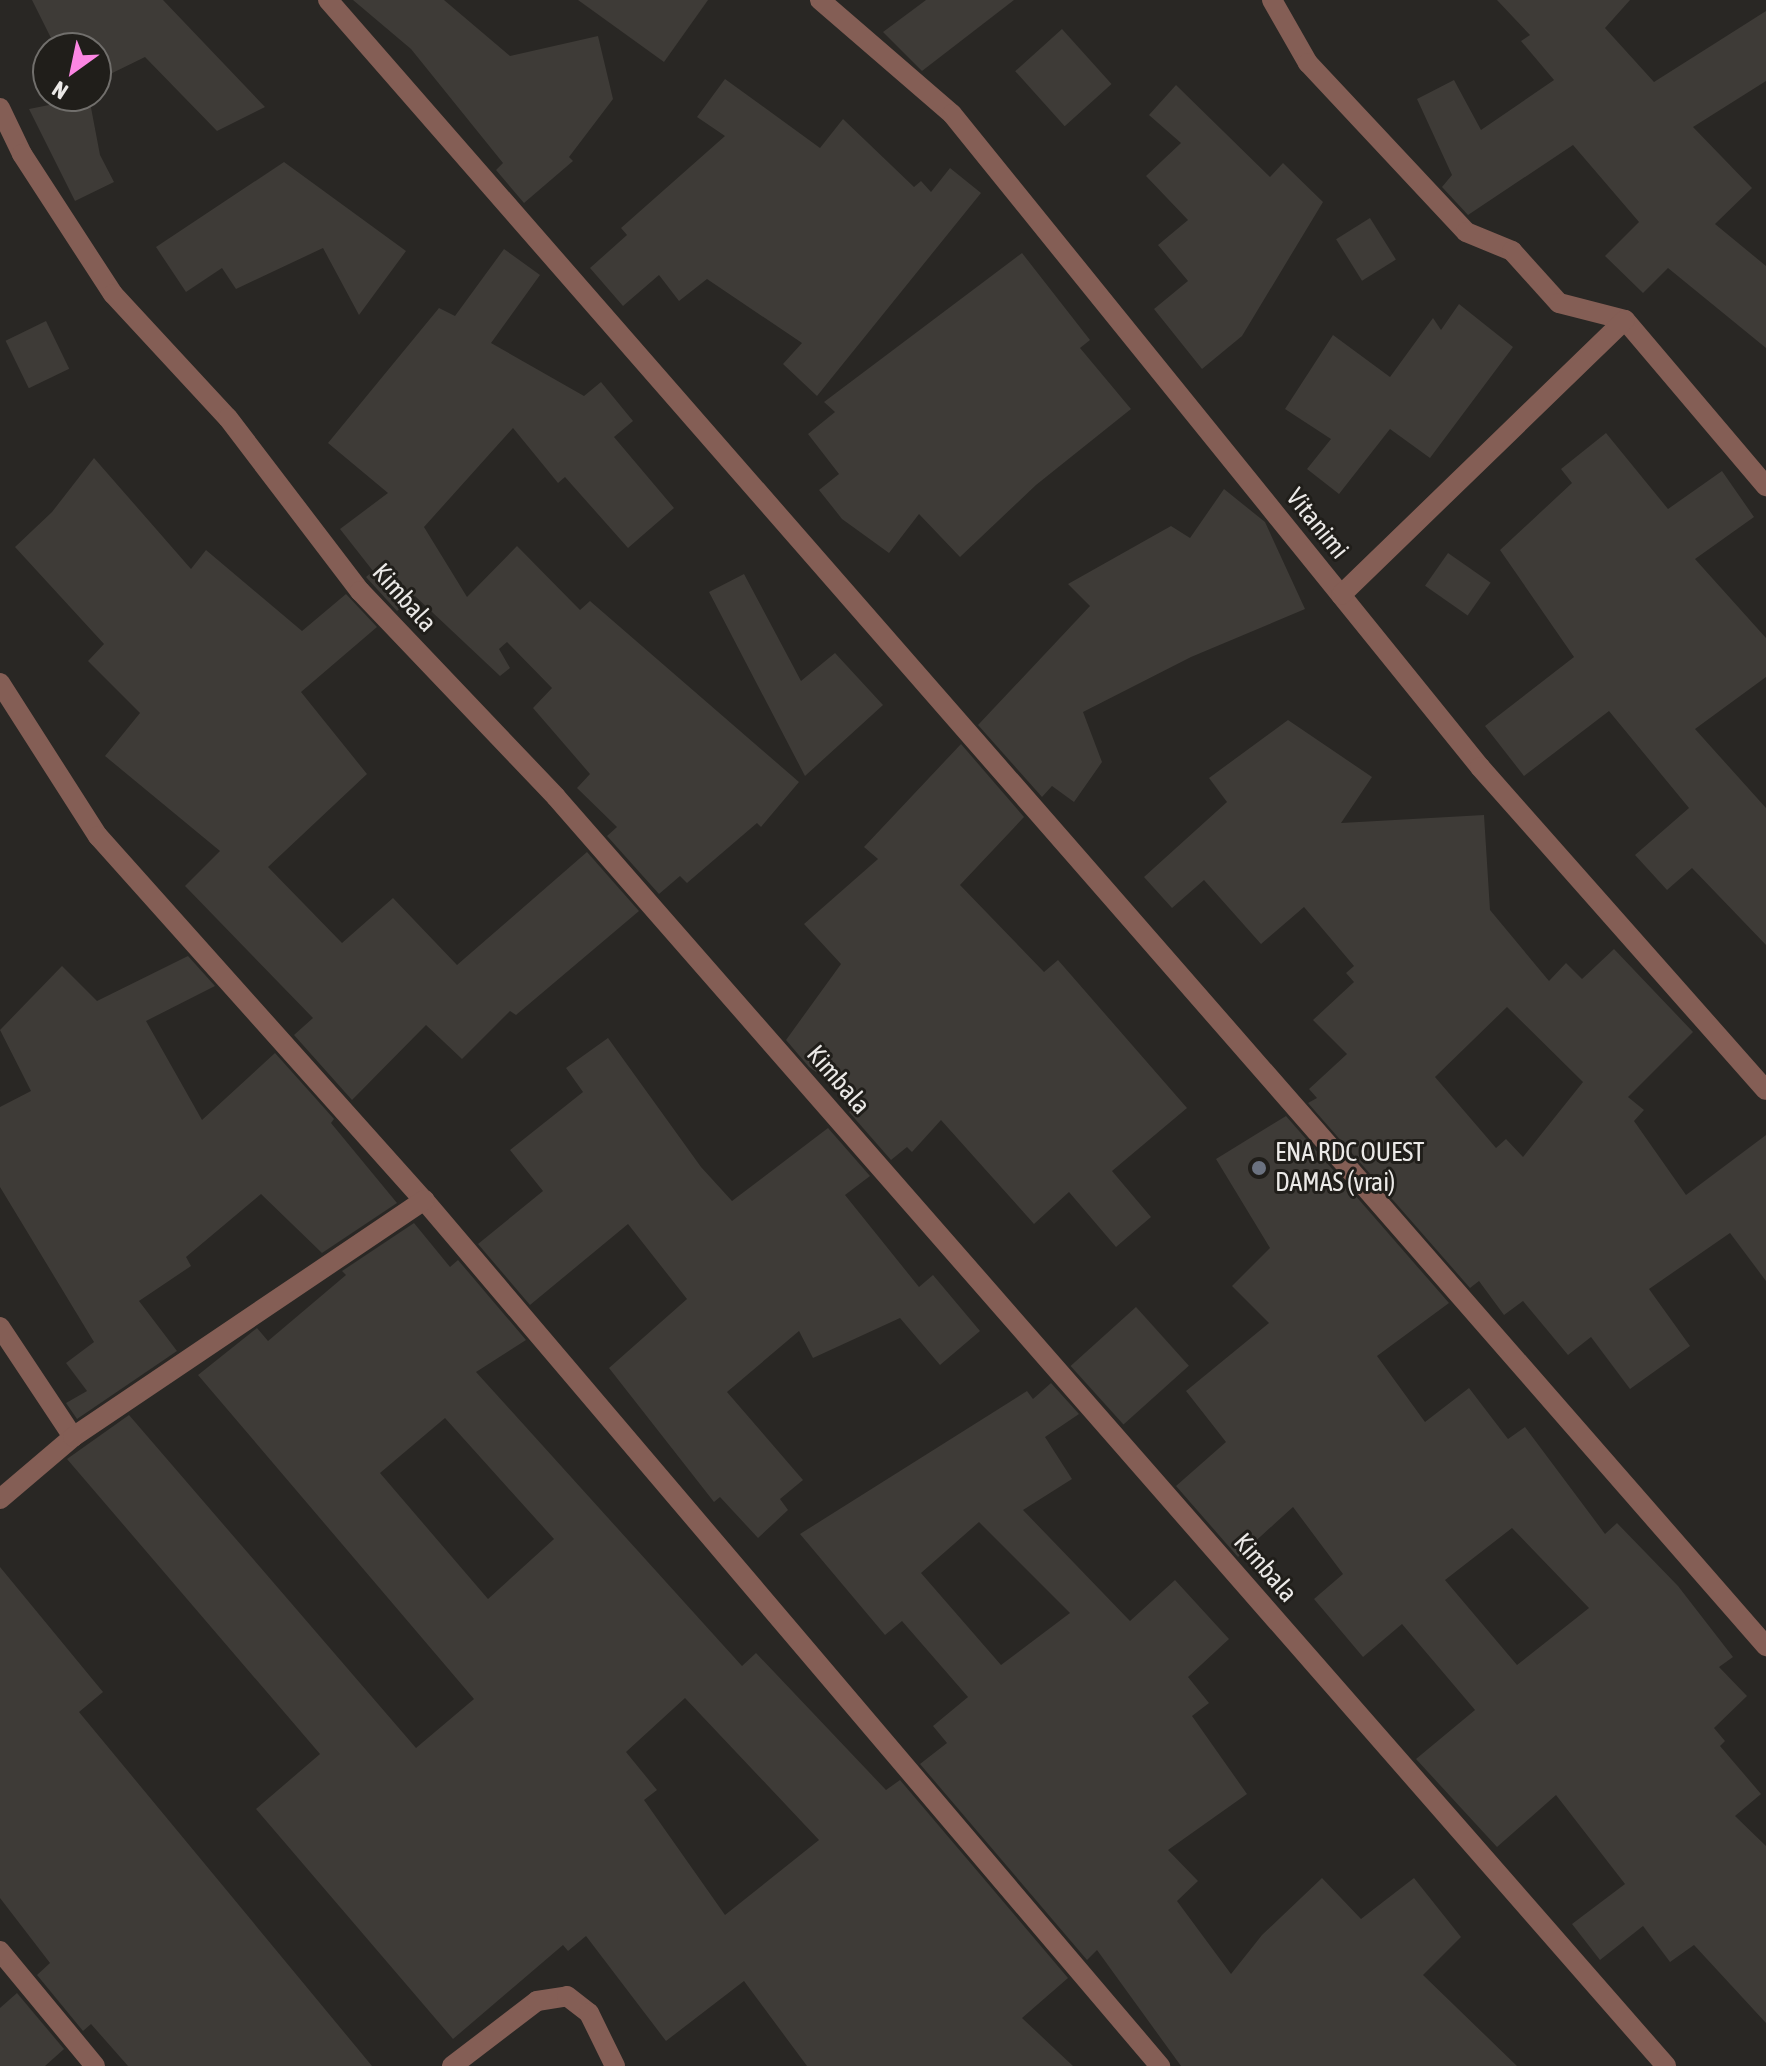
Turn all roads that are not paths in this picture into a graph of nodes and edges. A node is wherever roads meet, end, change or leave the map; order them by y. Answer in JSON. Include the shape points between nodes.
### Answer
{"nodes":[{"id":1,"x":328,"y":0,"type":"edge"},
{"id":2,"x":820,"y":0,"type":"edge"},
{"id":3,"x":1272,"y":0,"type":"edge"},
{"id":4,"x":0,"y":108,"type":"edge"},
{"id":5,"x":1625,"y":320,"type":"junction"},
{"id":6,"x":1766,"y":486,"type":"edge"},
{"id":7,"x":1341,"y":595,"type":"junction"},
{"id":8,"x":0,"y":683,"type":"edge"},
{"id":9,"x":1766,"y":1090,"type":"edge"},
{"id":10,"x":424,"y":1200,"type":"junction"},
{"id":11,"x":0,"y":1327,"type":"edge"},
{"id":12,"x":73,"y":1437,"type":"junction"},
{"id":13,"x":0,"y":1499,"type":"edge"},
{"id":14,"x":1766,"y":1646,"type":"edge"},
{"id":15,"x":0,"y":1951,"type":"edge"},
{"id":16,"x":95,"y":2066,"type":"edge"},
{"id":17,"x":452,"y":2066,"type":"edge"},
{"id":18,"x":615,"y":2066,"type":"edge"},
{"id":19,"x":1160,"y":2066,"type":"edge"},
{"id":20,"x":1666,"y":2066,"type":"edge"}],
"edges":[{"from":1,"to":14,"type":"street"},
{"from":2,"to":7,"type":"street","name":"Vitanimi","via":[[952,114]]},
{"from":3,"to":5,"type":"street","via":[[1308,63],[1466,232],[1512,251],[1559,303]]},
{"from":4,"to":20,"type":"street","name":"Kimbala","via":[[22,154],[113,294],[228,418],[360,591],[556,797]]},
{"from":5,"to":6,"type":"street"},
{"from":5,"to":7,"type":"street"},
{"from":7,"to":9,"type":"street","name":"Vitanimi","via":[[1480,767]]},
{"from":8,"to":10,"type":"street","via":[[98,836]]},
{"from":10,"to":12,"type":"street"},
{"from":10,"to":19,"type":"street"},
{"from":11,"to":12,"type":"street"},
{"from":12,"to":13,"type":"street"},
{"from":15,"to":16,"type":"street"},
{"from":17,"to":18,"type":"street","via":[[537,2001],[567,1996],[589,2013]]}]}
